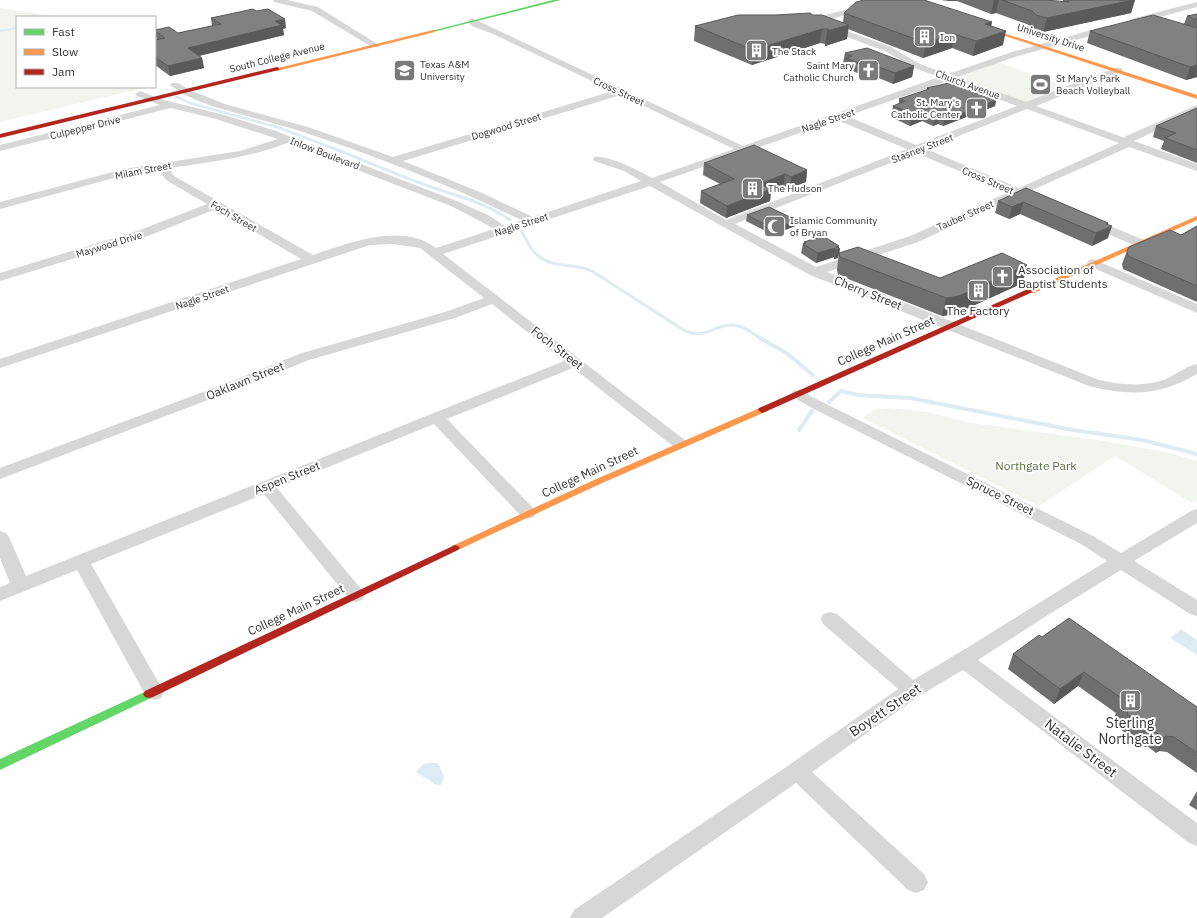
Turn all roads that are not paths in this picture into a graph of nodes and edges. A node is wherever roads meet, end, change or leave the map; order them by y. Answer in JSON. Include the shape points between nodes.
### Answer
{"nodes":[{"id":1,"x":277,"y":0,"type":"edge"},
{"id":2,"x":532,"y":0,"type":"edge"},
{"id":3,"x":560,"y":0,"type":"edge"},
{"id":4,"x":890,"y":0,"type":"edge"},
{"id":5,"x":1197,"y":4,"type":"edge"},
{"id":6,"x":462,"y":16,"type":"junction"},
{"id":7,"x":472,"y":21,"type":"junction"},
{"id":8,"x":1156,"y":23,"type":"edge"},
{"id":9,"x":1122,"y":24,"type":"junction"},
{"id":10,"x":366,"y":40,"type":"junction"},
{"id":11,"x":1052,"y":43,"type":"junction"},
{"id":12,"x":375,"y":45,"type":"junction"},
{"id":13,"x":1040,"y":46,"type":"junction"},
{"id":14,"x":273,"y":62,"type":"junction"},
{"id":15,"x":281,"y":67,"type":"junction"},
{"id":16,"x":1118,"y":70,"type":"junction"},
{"id":17,"x":948,"y":77,"type":"junction"},
{"id":18,"x":179,"y":88,"type":"junction"},
{"id":19,"x":1197,"y":90,"type":"edge"},
{"id":20,"x":621,"y":92,"type":"junction"},
{"id":21,"x":140,"y":94,"type":"junction"},
{"id":22,"x":1197,"y":97,"type":"edge"},
{"id":23,"x":151,"y":99,"type":"junction"},
{"id":24,"x":170,"y":105,"type":"junction"},
{"id":25,"x":1026,"y":106,"type":"junction"},
{"id":26,"x":1197,"y":108,"type":"edge"},
{"id":27,"x":837,"y":116,"type":"junction"},
{"id":28,"x":0,"y":127,"type":"edge"},
{"id":29,"x":0,"y":136,"type":"edge"},
{"id":30,"x":288,"y":139,"type":"junction"},
{"id":31,"x":1128,"y":143,"type":"junction"},
{"id":32,"x":0,"y":148,"type":"edge"},
{"id":33,"x":742,"y":149,"type":"junction"},
{"id":34,"x":917,"y":150,"type":"junction"},
{"id":35,"x":598,"y":159,"type":"dead end"},
{"id":36,"x":391,"y":161,"type":"junction"},
{"id":37,"x":162,"y":166,"type":"junction"},
{"id":38,"x":1197,"y":168,"type":"edge"},
{"id":39,"x":650,"y":182,"type":"junction"},
{"id":40,"x":1018,"y":192,"type":"junction"},
{"id":41,"x":1032,"y":197,"type":"edge"},
{"id":42,"x":216,"y":205,"type":"junction"},
{"id":43,"x":0,"y":206,"type":"edge"},
{"id":44,"x":1081,"y":218,"type":"edge"},
{"id":45,"x":1197,"y":218,"type":"edge"},
{"id":46,"x":530,"y":220,"type":"junction"},
{"id":47,"x":725,"y":224,"type":"junction"},
{"id":48,"x":503,"y":230,"type":"junction"},
{"id":49,"x":1140,"y":243,"type":"junction"},
{"id":50,"x":434,"y":253,"type":"junction"},
{"id":51,"x":312,"y":260,"type":"junction"},
{"id":52,"x":1093,"y":263,"type":"junction"},
{"id":53,"x":816,"y":272,"type":"junction"},
{"id":54,"x":0,"y":277,"type":"edge"},
{"id":55,"x":493,"y":299,"type":"junction"},
{"id":56,"x":1197,"y":309,"type":"edge"},
{"id":57,"x":950,"y":326,"type":"junction"},
{"id":58,"x":575,"y":362,"type":"junction"},
{"id":59,"x":0,"y":364,"type":"edge"},
{"id":60,"x":1194,"y":374,"type":"edge"},
{"id":61,"x":798,"y":394,"type":"junction"},
{"id":62,"x":436,"y":417,"type":"junction"},
{"id":63,"x":680,"y":444,"type":"junction"},
{"id":64,"x":0,"y":474,"type":"edge"},
{"id":65,"x":266,"y":486,"type":"junction"},
{"id":66,"x":528,"y":513,"type":"junction"},
{"id":67,"x":1197,"y":515,"type":"edge"},
{"id":68,"x":0,"y":537,"type":"edge"},
{"id":69,"x":81,"y":562,"type":"junction"},
{"id":70,"x":1122,"y":562,"type":"junction"},
{"id":71,"x":21,"y":586,"type":"junction"},
{"id":72,"x":0,"y":594,"type":"edge"},
{"id":73,"x":356,"y":595,"type":"junction"},
{"id":74,"x":1197,"y":609,"type":"edge"},
{"id":75,"x":830,"y":619,"type":"dead end"},
{"id":76,"x":964,"y":660,"type":"junction"},
{"id":77,"x":912,"y":690,"type":"junction"},
{"id":78,"x":154,"y":692,"type":"junction"},
{"id":79,"x":0,"y":765,"type":"edge"},
{"id":80,"x":797,"y":771,"type":"junction"},
{"id":81,"x":1197,"y":836,"type":"edge"},
{"id":82,"x":916,"y":882,"type":"dead end"},
{"id":83,"x":582,"y":918,"type":"edge"}],
"edges":[{"from":1,"to":10,"type":"street","via":[[316,9]]},
{"from":2,"to":6,"type":"main road","name":"South College Avenue"},
{"from":3,"to":7,"type":"main road","name":"South College Avenue"},
{"from":4,"to":17,"type":"street","name":"Church Avenue","via":[[814,21],[888,49],[911,63]]},
{"from":5,"to":9,"type":"street"},
{"from":6,"to":7,"type":"street","name":"Cross Street"},
{"from":6,"to":10,"type":"main road","name":"South College Avenue"},
{"from":7,"to":12,"type":"main road","name":"South College Avenue"},
{"from":7,"to":20,"type":"street","name":"Cross Street"},
{"from":8,"to":9,"type":"street","via":[[1144,20]]},
{"from":9,"to":11,"type":"street","name":"Nagle Street"},
{"from":10,"to":12,"type":"street"},
{"from":10,"to":14,"type":"main road","name":"South College Avenue"},
{"from":11,"to":13,"type":"street","name":"Nagle Street"},
{"from":11,"to":13,"type":"main road","name":"University Drive","via":[[972,20]]},
{"from":11,"to":19,"type":"main road","name":"University Drive"},
{"from":12,"to":15,"type":"main road","name":"South College Avenue"},
{"from":13,"to":16,"type":"main road","name":"University Drive"},
{"from":13,"to":17,"type":"street","name":"Nagle Street"},
{"from":14,"to":15,"type":"main road"},
{"from":14,"to":18,"type":"main road","name":"South College Avenue"},
{"from":15,"to":18,"type":"main road","name":"South College Avenue"},
{"from":16,"to":22,"type":"main road","name":"University Drive"},
{"from":16,"to":25,"type":"street","name":"Stasney Street"},
{"from":17,"to":25,"type":"street","name":"Church Avenue"},
{"from":17,"to":27,"type":"street","name":"Nagle Street"},
{"from":18,"to":21,"type":"main road","name":"South College Avenue"},
{"from":18,"to":23,"type":"main road","name":"South College Avenue"},
{"from":18,"to":36,"type":"street","name":"Inlow Boulevard","via":[[215,103],[307,130]]},
{"from":20,"to":33,"type":"street","name":"Cross Street"},
{"from":20,"to":36,"type":"street","name":"Dogwood Street"},
{"from":21,"to":23,"type":"street","name":"Inlow Boulevard"},
{"from":21,"to":28,"type":"main road","name":"South College Avenue"},
{"from":23,"to":24,"type":"street","name":"Inlow Boulevard"},
{"from":23,"to":29,"type":"main road","name":"South College Avenue"},
{"from":24,"to":30,"type":"street","name":"Inlow Boulevard","via":[[233,121]]},
{"from":24,"to":32,"type":"street","name":"Culpepper Drive"},
{"from":25,"to":31,"type":"street","name":"Church Avenue"},
{"from":25,"to":34,"type":"street","name":"Stasney Street"},
{"from":26,"to":31,"type":"street","name":"Tauber Street","via":[[1130,138]]},
{"from":27,"to":33,"type":"street","name":"Nagle Street"},
{"from":27,"to":34,"type":"street","name":"Cross Street"},
{"from":30,"to":37,"type":"street","name":"Milam Street","via":[[241,154]]},
{"from":30,"to":48,"type":"street","name":"Inlow Boulevard","via":[[455,204]]},
{"from":31,"to":38,"type":"street","name":"Church Avenue"},
{"from":31,"to":40,"type":"street","name":"Tauber Street"},
{"from":33,"to":39,"type":"street","name":"Nagle Street"},
{"from":34,"to":40,"type":"street","name":"Cross Street"},
{"from":34,"to":47,"type":"street","name":"Stasney Street"},
{"from":35,"to":39,"type":"street","name":"Cherry Street","via":[[628,169]]},
{"from":36,"to":46,"type":"street","name":"Inlow Boulevard","via":[[484,198]]},
{"from":37,"to":42,"type":"street","name":"Foch Street","via":[[170,178]]},
{"from":37,"to":43,"type":"street","name":"Milam Street","via":[[124,172]]},
{"from":39,"to":46,"type":"street","name":"Nagle Street"},
{"from":39,"to":47,"type":"street","name":"Cherry Street"},
{"from":40,"to":41,"type":"street","name":"Cross Street"},
{"from":40,"to":53,"type":"street","name":"Tauber Street","via":[[914,239]]},
{"from":42,"to":51,"type":"street","name":"Foch Street"},
{"from":42,"to":54,"type":"street","name":"Maywood Drive","via":[[144,233]]},
{"from":44,"to":49,"type":"street"},
{"from":45,"to":49,"type":"main road","name":"College Main Street"},
{"from":46,"to":48,"type":"street","name":"Nagle Street"},
{"from":47,"to":53,"type":"street","name":"Cherry Street"},
{"from":48,"to":50,"type":"street","name":"Nagle Street"},
{"from":49,"to":52,"type":"main road","name":"College Main Street"},
{"from":50,"to":51,"type":"street","name":"Nagle Street","via":[[424,245],[393,238],[362,243]]},
{"from":50,"to":55,"type":"street","name":"Foch Street"},
{"from":51,"to":59,"type":"street","name":"Nagle Street"},
{"from":52,"to":56,"type":"street"},
{"from":52,"to":57,"type":"main road","name":"College Main Street"},
{"from":53,"to":57,"type":"street","name":"Cherry Street"},
{"from":55,"to":58,"type":"street","name":"Foch Street"},
{"from":55,"to":64,"type":"street","name":"Oaklawn Street","via":[[450,315],[304,357]]},
{"from":57,"to":60,"type":"street","name":"Cherry Street","via":[[1111,388],[1160,387]]},
{"from":57,"to":61,"type":"main road","name":"College Main Street"},
{"from":58,"to":62,"type":"street","name":"Aspen Street"},
{"from":58,"to":63,"type":"street","name":"Foch Street"},
{"from":61,"to":63,"type":"main road","name":"College Main Street"},
{"from":61,"to":70,"type":"street","name":"Spruce Street","via":[[1087,540]]},
{"from":62,"to":65,"type":"street","name":"Aspen Street"},
{"from":62,"to":66,"type":"street"},
{"from":63,"to":66,"type":"main road","name":"College Main Street"},
{"from":65,"to":69,"type":"street","name":"Aspen Street"},
{"from":65,"to":73,"type":"street"},
{"from":66,"to":73,"type":"main road","name":"College Main Street"},
{"from":67,"to":70,"type":"street","name":"Boyett Street"},
{"from":68,"to":71,"type":"street"},
{"from":69,"to":71,"type":"street","name":"Aspen Street"},
{"from":69,"to":78,"type":"street"},
{"from":70,"to":74,"type":"street","name":"Spruce Street"},
{"from":70,"to":76,"type":"street","name":"Boyett Street","via":[[1044,608]]},
{"from":71,"to":72,"type":"street","name":"Aspen Street"},
{"from":73,"to":78,"type":"main road","name":"College Main Street"},
{"from":75,"to":77,"type":"street"},
{"from":76,"to":77,"type":"street","name":"Boyett Street"},
{"from":76,"to":81,"type":"street","name":"Natalie Street"},
{"from":77,"to":80,"type":"street","name":"Boyett Street"},
{"from":78,"to":79,"type":"main road","name":"College Main Street"},
{"from":80,"to":82,"type":"street"},
{"from":80,"to":83,"type":"street","name":"Boyett Street"}]}
